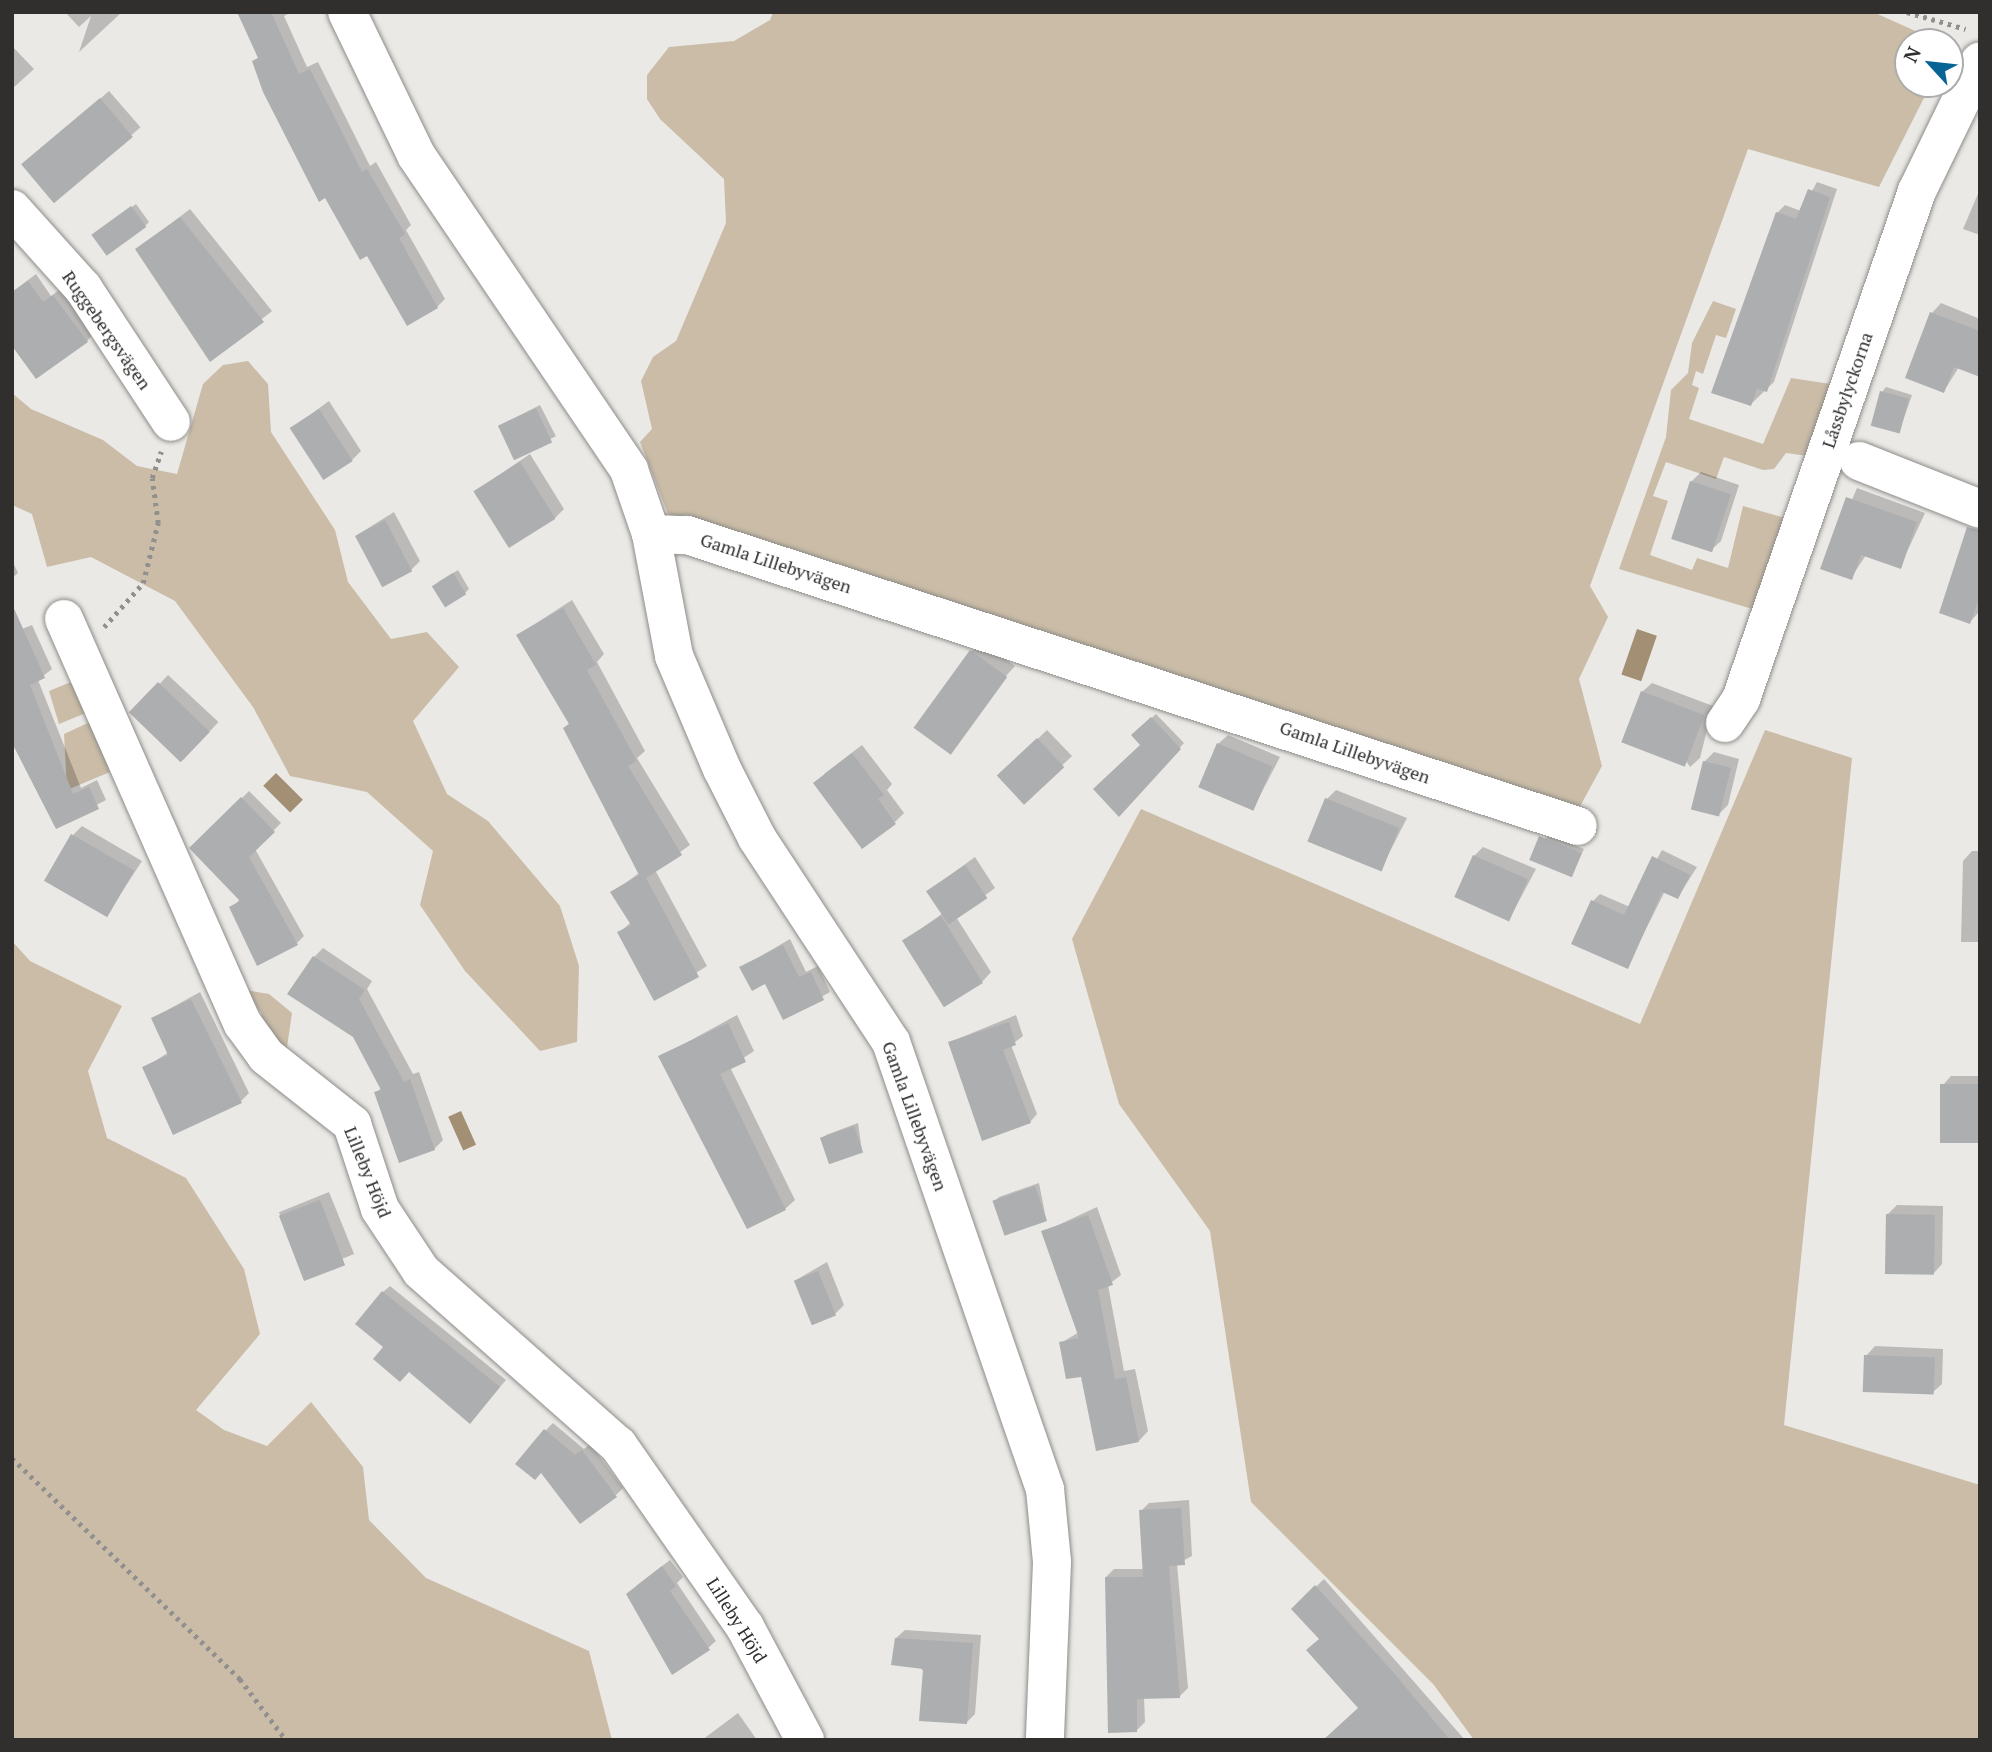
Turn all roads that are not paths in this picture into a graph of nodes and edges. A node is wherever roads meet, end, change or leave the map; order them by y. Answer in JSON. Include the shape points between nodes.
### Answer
{"nodes":[{"id":1,"x":348,"y":12,"type":"edge"},
{"id":2,"x":1980,"y":61,"type":"edge"},
{"id":3,"x":12,"y":209,"type":"edge"},
{"id":4,"x":171,"y":422,"type":"road end"},
{"id":5,"x":1859,"y":461,"type":"dead end"},
{"id":6,"x":1980,"y":509,"type":"edge"},
{"id":7,"x":651,"y":534,"type":"junction"},
{"id":8,"x":64,"y":619,"type":"dead end"},
{"id":9,"x":1725,"y":723,"type":"dead end"},
{"id":10,"x":1578,"y":826,"type":"dead end"},
{"id":11,"x":805,"y":1740,"type":"edge"},
{"id":12,"x":1045,"y":1740,"type":"edge"}],
"edges":[{"from":1,"to":7,"type":"street","name":"Gamla Lillebyvägen","via":[[416,155],[494,276],[611,437]]},
{"from":2,"to":9,"type":"street","name":"Låssbylyckorna","via":[[1917,191],[1741,699]]},
{"from":3,"to":4,"type":"street","name":"Ruggebergsvägen","via":[[83,288]]},
{"from":5,"to":6,"type":"street"},
{"from":7,"to":10,"type":"street","name":"Gamla Lillebyvägen","via":[[687,534]]},
{"from":7,"to":12,"type":"street","name":"Gamla Lillebyvägen","via":[[674,656],[726,779],[757,838],[891,1042],[1045,1489],[1052,1562]]},
{"from":8,"to":11,"type":"street","name":"Lilleby Höjd","via":[[243,1024],[266,1056],[352,1124],[380,1209],[421,1271],[618,1445],[745,1628]]}]}
